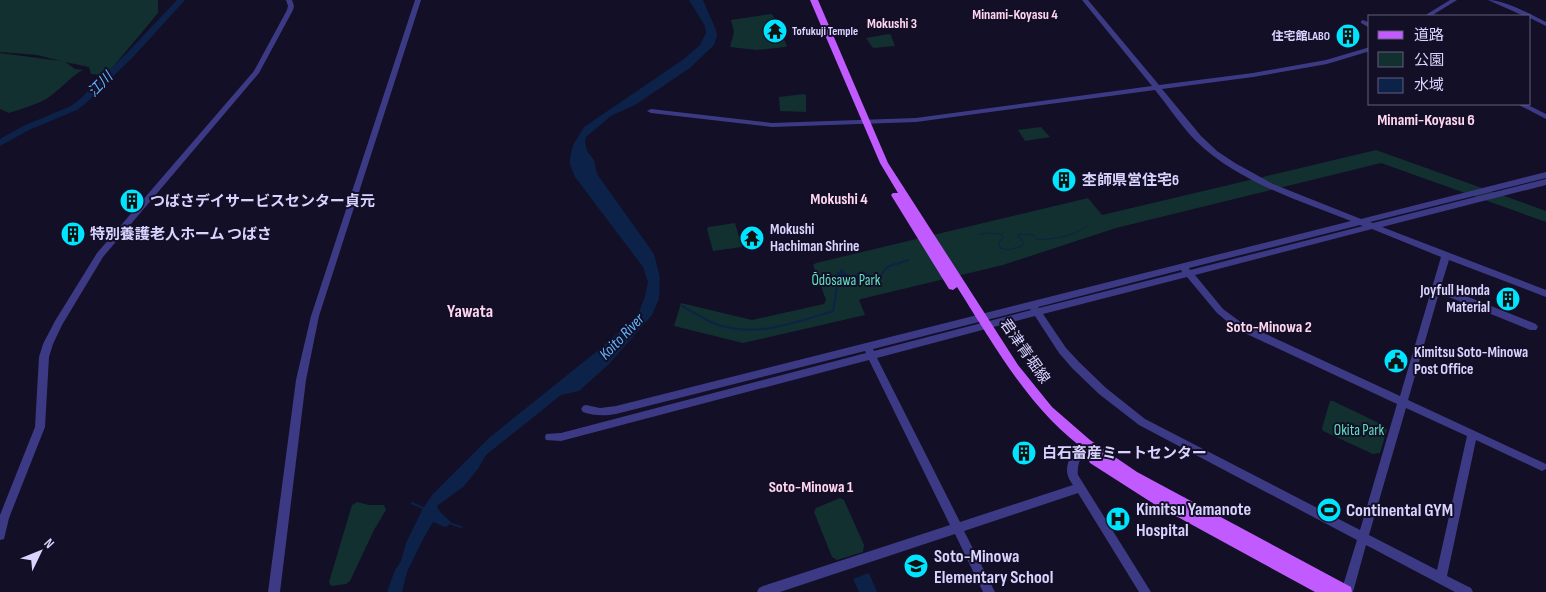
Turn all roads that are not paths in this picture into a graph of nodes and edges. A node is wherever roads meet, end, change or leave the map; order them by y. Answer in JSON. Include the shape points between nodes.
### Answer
{"nodes":[{"id":1,"x":289,"y":0,"type":"edge"},
{"id":2,"x":418,"y":0,"type":"edge"},
{"id":3,"x":809,"y":0,"type":"edge"},
{"id":4,"x":814,"y":0,"type":"edge"},
{"id":5,"x":1085,"y":0,"type":"edge"},
{"id":6,"x":1454,"y":0,"type":"edge"},
{"id":7,"x":1491,"y":0,"type":"edge"},
{"id":8,"x":1429,"y":15,"type":"edge"},
{"id":9,"x":1528,"y":15,"type":"edge"},
{"id":10,"x":1531,"y":16,"type":"edge"},
{"id":11,"x":1363,"y":22,"type":"dead end"},
{"id":12,"x":1546,"y":24,"type":"edge"},
{"id":13,"x":1368,"y":25,"type":"edge"},
{"id":14,"x":1368,"y":49,"type":"edge"},
{"id":15,"x":1157,"y":89,"type":"junction"},
{"id":16,"x":1523,"y":105,"type":"edge"},
{"id":17,"x":651,"y":111,"type":"dead end"},
{"id":18,"x":1546,"y":117,"type":"edge"},
{"id":19,"x":863,"y":122,"type":"junction"},
{"id":20,"x":1546,"y":175,"type":"edge"},
{"id":21,"x":1546,"y":182,"type":"edge"},
{"id":22,"x":1362,"y":222,"type":"junction"},
{"id":23,"x":1373,"y":226,"type":"junction"},
{"id":24,"x":1446,"y":255,"type":"junction"},
{"id":25,"x":1186,"y":270,"type":"junction"},
{"id":26,"x":1436,"y":288,"type":"junction"},
{"id":27,"x":1546,"y":294,"type":"edge"},
{"id":28,"x":1035,"y":309,"type":"junction"},
{"id":29,"x":982,"y":323,"type":"junction"},
{"id":30,"x":1533,"y":327,"type":"dead end"},
{"id":31,"x":869,"y":352,"type":"junction"},
{"id":32,"x":1403,"y":402,"type":"junction"},
{"id":33,"x":586,"y":409,"type":"dead end"},
{"id":34,"x":1472,"y":434,"type":"junction"},
{"id":35,"x":550,"y":437,"type":"dead end"},
{"id":36,"x":1083,"y":447,"type":"junction"},
{"id":37,"x":1542,"y":466,"type":"dead end"},
{"id":38,"x":1080,"y":488,"type":"junction"},
{"id":39,"x":957,"y":527,"type":"junction"},
{"id":40,"x":0,"y":535,"type":"edge"},
{"id":41,"x":1362,"y":538,"type":"junction"},
{"id":42,"x":1440,"y":578,"type":"junction"},
{"id":43,"x":274,"y":592,"type":"edge"},
{"id":44,"x":763,"y":592,"type":"edge"},
{"id":45,"x":989,"y":592,"type":"edge"},
{"id":46,"x":1145,"y":592,"type":"edge"},
{"id":47,"x":1328,"y":592,"type":"edge"},
{"id":48,"x":1347,"y":592,"type":"edge"},
{"id":49,"x":1467,"y":592,"type":"edge"}],
"edges":[{"from":1,"to":40,"type":"street","via":[[290,10],[258,72],[100,255],[58,323],[44,357],[40,427]]},
{"from":2,"to":43,"type":"street","via":[[313,326],[301,380]]},
{"from":3,"to":19,"type":"main road","name":"君津青堀線"},
{"from":4,"to":19,"type":"main road","name":"君津青堀線"},
{"from":5,"to":15,"type":"street"},
{"from":6,"to":8,"type":"street"},
{"from":7,"to":9,"type":"street"},
{"from":10,"to":12,"type":"street"},
{"from":11,"to":13,"type":"street"},
{"from":14,"to":15,"type":"street","via":[[1310,66]]},
{"from":15,"to":19,"type":"street","via":[[916,120]]},
{"from":15,"to":22,"type":"street","via":[[1198,138],[1223,159],[1262,182]]},
{"from":16,"to":18,"type":"street"},
{"from":17,"to":19,"type":"street","via":[[772,125]]},
{"from":19,"to":29,"type":"main road","name":"君津青堀線","via":[[884,163]]},
{"from":20,"to":22,"type":"street"},
{"from":21,"to":23,"type":"street"},
{"from":22,"to":23,"type":"street"},
{"from":22,"to":25,"type":"street"},
{"from":23,"to":24,"type":"street"},
{"from":23,"to":25,"type":"street"},
{"from":24,"to":26,"type":"street"},
{"from":24,"to":27,"type":"street"},
{"from":25,"to":28,"type":"street"},
{"from":25,"to":32,"type":"street","via":[[1220,311],[1239,326]]},
{"from":26,"to":30,"type":"street"},
{"from":26,"to":32,"type":"street"},
{"from":28,"to":29,"type":"street"},
{"from":28,"to":41,"type":"street","via":[[1079,369],[1106,395],[1142,422]]},
{"from":29,"to":31,"type":"street"},
{"from":29,"to":36,"type":"main road","name":"君津青堀線","via":[[1025,394],[1059,430]]},
{"from":31,"to":33,"type":"street","via":[[616,410],[600,412]]},
{"from":31,"to":35,"type":"street"},
{"from":31,"to":39,"type":"street"},
{"from":32,"to":34,"type":"street"},
{"from":32,"to":41,"type":"street"},
{"from":34,"to":37,"type":"street"},
{"from":34,"to":42,"type":"street"},
{"from":36,"to":38,"type":"street","via":[[1071,467]]},
{"from":36,"to":47,"type":"main road","name":"君津青堀線","via":[[1158,500]]},
{"from":36,"to":48,"type":"main road","name":"君津青堀線","via":[[1165,495]]},
{"from":38,"to":39,"type":"street"},
{"from":38,"to":46,"type":"street"},
{"from":39,"to":44,"type":"street"},
{"from":39,"to":45,"type":"street"},
{"from":41,"to":42,"type":"street"},
{"from":41,"to":48,"type":"street"},
{"from":42,"to":49,"type":"street"}]}
